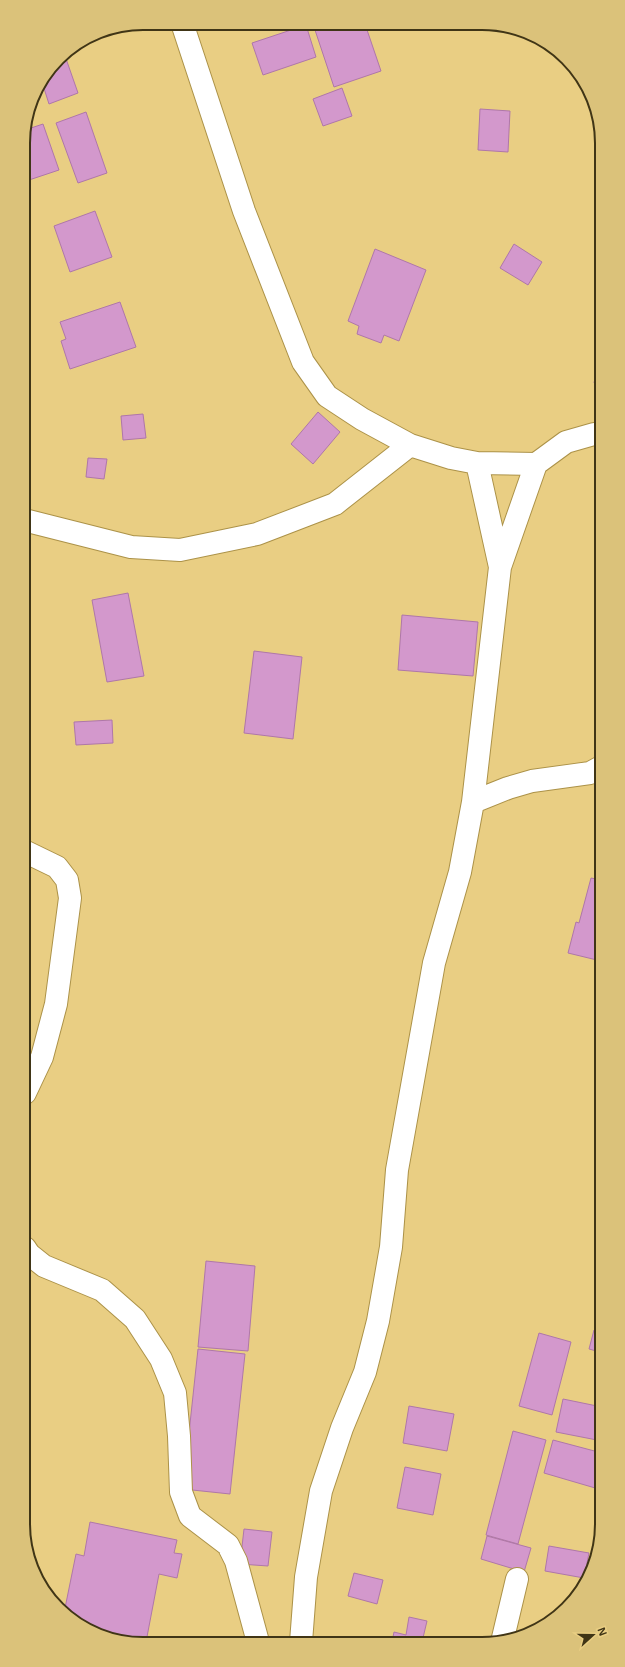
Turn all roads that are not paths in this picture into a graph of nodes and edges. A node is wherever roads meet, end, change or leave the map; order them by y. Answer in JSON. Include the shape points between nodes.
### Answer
{"nodes":[{"id":1,"x":184,"y":30,"type":"edge"},
{"id":2,"x":595,"y":434,"type":"edge"},
{"id":3,"x":410,"y":445,"type":"junction"},
{"id":4,"x":477,"y":463,"type":"junction"},
{"id":5,"x":536,"y":464,"type":"junction"},
{"id":6,"x":30,"y":522,"type":"edge"},
{"id":7,"x":500,"y":568,"type":"junction"},
{"id":8,"x":595,"y":770,"type":"edge"},
{"id":9,"x":473,"y":802,"type":"junction"},
{"id":10,"x":30,"y":854,"type":"edge"},
{"id":11,"x":30,"y":1082,"type":"edge"},
{"id":12,"x":30,"y":1255,"type":"edge"},
{"id":13,"x":517,"y":1579,"type":"dead end"},
{"id":14,"x":504,"y":1635,"type":"edge"},
{"id":15,"x":257,"y":1637,"type":"edge"},
{"id":16,"x":301,"y":1637,"type":"edge"}],
"edges":[{"from":1,"to":3,"type":"street","via":[[244,211],[302,362],[327,396],[362,419]]},
{"from":2,"to":5,"type":"street","via":[[566,442]]},
{"from":3,"to":4,"type":"street"},
{"from":3,"to":6,"type":"street","via":[[335,504],[256,534],[180,550],[130,547]]},
{"from":4,"to":5,"type":"street"},
{"from":4,"to":7,"type":"street"},
{"from":5,"to":7,"type":"street"},
{"from":7,"to":9,"type":"street"},
{"from":8,"to":9,"type":"street","via":[[590,773],[532,781]]},
{"from":9,"to":16,"type":"street","via":[[460,872],[434,963],[397,1170],[391,1248],[378,1321],[366,1372],[342,1428],[321,1491],[306,1577]]},
{"from":10,"to":11,"type":"street","via":[[57,867],[67,880],[70,898],[56,1004],[42,1057]]},
{"from":12,"to":15,"type":"street","via":[[44,1266],[102,1290],[135,1319],[161,1359],[175,1393],[181,1492],[190,1516],[228,1545],[236,1560]]},
{"from":13,"to":14,"type":"street"}]}
